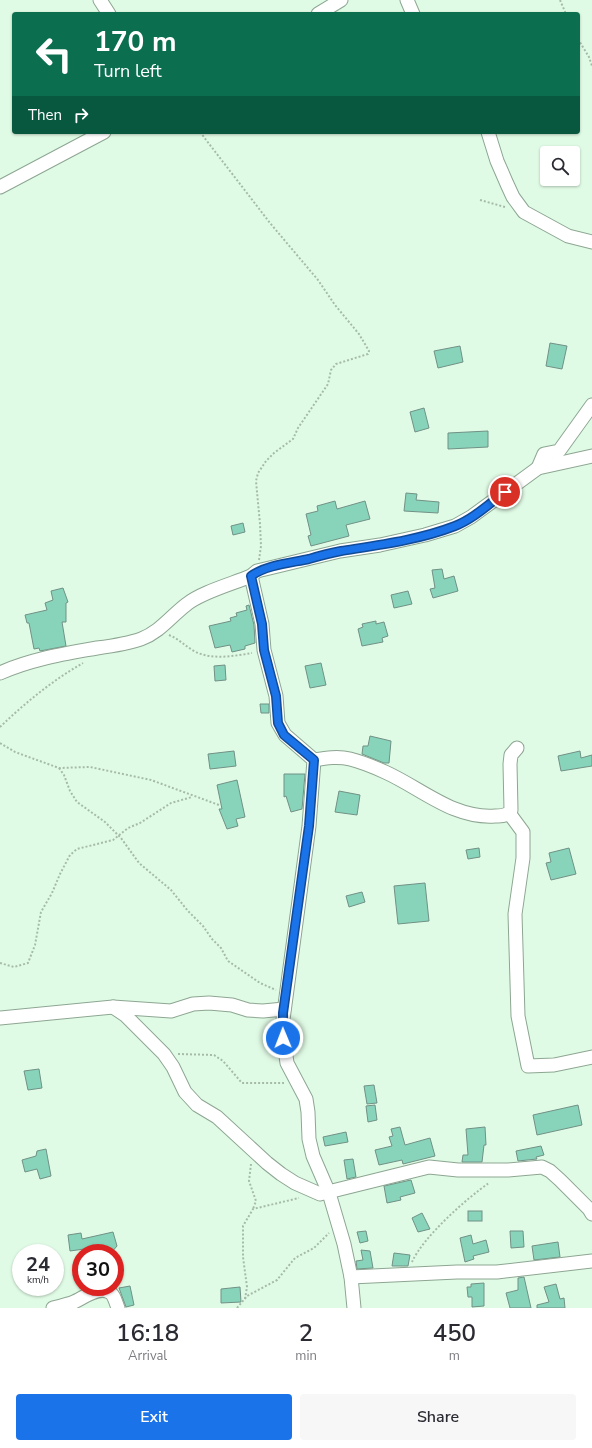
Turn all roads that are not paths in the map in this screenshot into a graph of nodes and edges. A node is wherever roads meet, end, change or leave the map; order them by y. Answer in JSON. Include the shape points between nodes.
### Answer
{"nodes":[{"id":1,"x":100,"y":0,"type":"edge"},
{"id":2,"x":341,"y":0,"type":"edge"},
{"id":3,"x":407,"y":0,"type":"edge"},
{"id":4,"x":108,"y":12,"type":"edge"},
{"id":5,"x":321,"y":12,"type":"edge"},
{"id":6,"x":412,"y":12,"type":"edge"},
{"id":7,"x":100,"y":134,"type":"edge"},
{"id":8,"x":489,"y":134,"type":"edge"},
{"id":9,"x":0,"y":187,"type":"edge"},
{"id":10,"x":592,"y":242,"type":"edge"},
{"id":11,"x":592,"y":406,"type":"edge"},
{"id":12,"x":592,"y":456,"type":"edge"},
{"id":13,"x":538,"y":468,"type":"junction"},
{"id":14,"x":254,"y":574,"type":"junction"},
{"id":15,"x":0,"y":673,"type":"edge"},
{"id":16,"x":517,"y":748,"type":"dead end"},
{"id":17,"x":314,"y":760,"type":"junction"},
{"id":18,"x":509,"y":813,"type":"junction"},
{"id":19,"x":285,"y":1004,"type":"junction"},
{"id":20,"x":113,"y":1007,"type":"junction"},
{"id":21,"x":0,"y":1018,"type":"edge"},
{"id":22,"x":592,"y":1058,"type":"edge"},
{"id":23,"x":324,"y":1194,"type":"junction"},
{"id":24,"x":592,"y":1214,"type":"edge"},
{"id":25,"x":592,"y":1261,"type":"edge"},
{"id":26,"x":351,"y":1277,"type":"junction"},
{"id":27,"x":53,"y":1308,"type":"edge"},
{"id":28,"x":118,"y":1308,"type":"edge"},
{"id":29,"x":354,"y":1308,"type":"edge"}],
"edges":[{"from":1,"to":4,"type":"street"},
{"from":2,"to":5,"type":"street"},
{"from":3,"to":6,"type":"street"},
{"from":7,"to":9,"type":"street"},
{"from":8,"to":10,"type":"street","via":[[504,178],[524,212],[568,236]]},
{"from":11,"to":13,"type":"street","via":[[559,451],[544,454]]},
{"from":12,"to":13,"type":"street"},
{"from":13,"to":14,"type":"street","via":[[455,526],[395,542],[340,551]]},
{"from":14,"to":15,"type":"street","via":[[197,597],[157,630],[143,638],[124,644],[36,660]]},
{"from":14,"to":17,"type":"street","via":[[264,650],[276,696],[278,723],[281,730]]},
{"from":16,"to":18,"type":"street","via":[[511,755]]},
{"from":17,"to":18,"type":"street","via":[[335,757],[350,759],[386,772],[426,796],[473,815],[493,816]]},
{"from":17,"to":19,"type":"street","via":[[309,826]]},
{"from":18,"to":22,"type":"street","via":[[523,832],[523,858],[514,914],[518,1016],[528,1066]]},
{"from":19,"to":20,"type":"street","via":[[263,1011],[209,1003],[193,1004],[171,1011]]},
{"from":19,"to":23,"type":"street","via":[[282,1027],[285,1051],[288,1063],[306,1099],[309,1139]]},
{"from":20,"to":21,"type":"street"},
{"from":20,"to":23,"type":"street","via":[[125,1015],[156,1047],[170,1064],[191,1100],[217,1117],[267,1163],[290,1180]]},
{"from":23,"to":24,"type":"street","via":[[429,1167],[508,1170],[542,1167],[571,1190]]},
{"from":23,"to":26,"type":"street","via":[[336,1215]]},
{"from":25,"to":26,"type":"street","via":[[497,1272]]},
{"from":26,"to":29,"type":"street"},
{"from":27,"to":28,"type":"street","via":[[102,1290],[112,1294]]}]}
